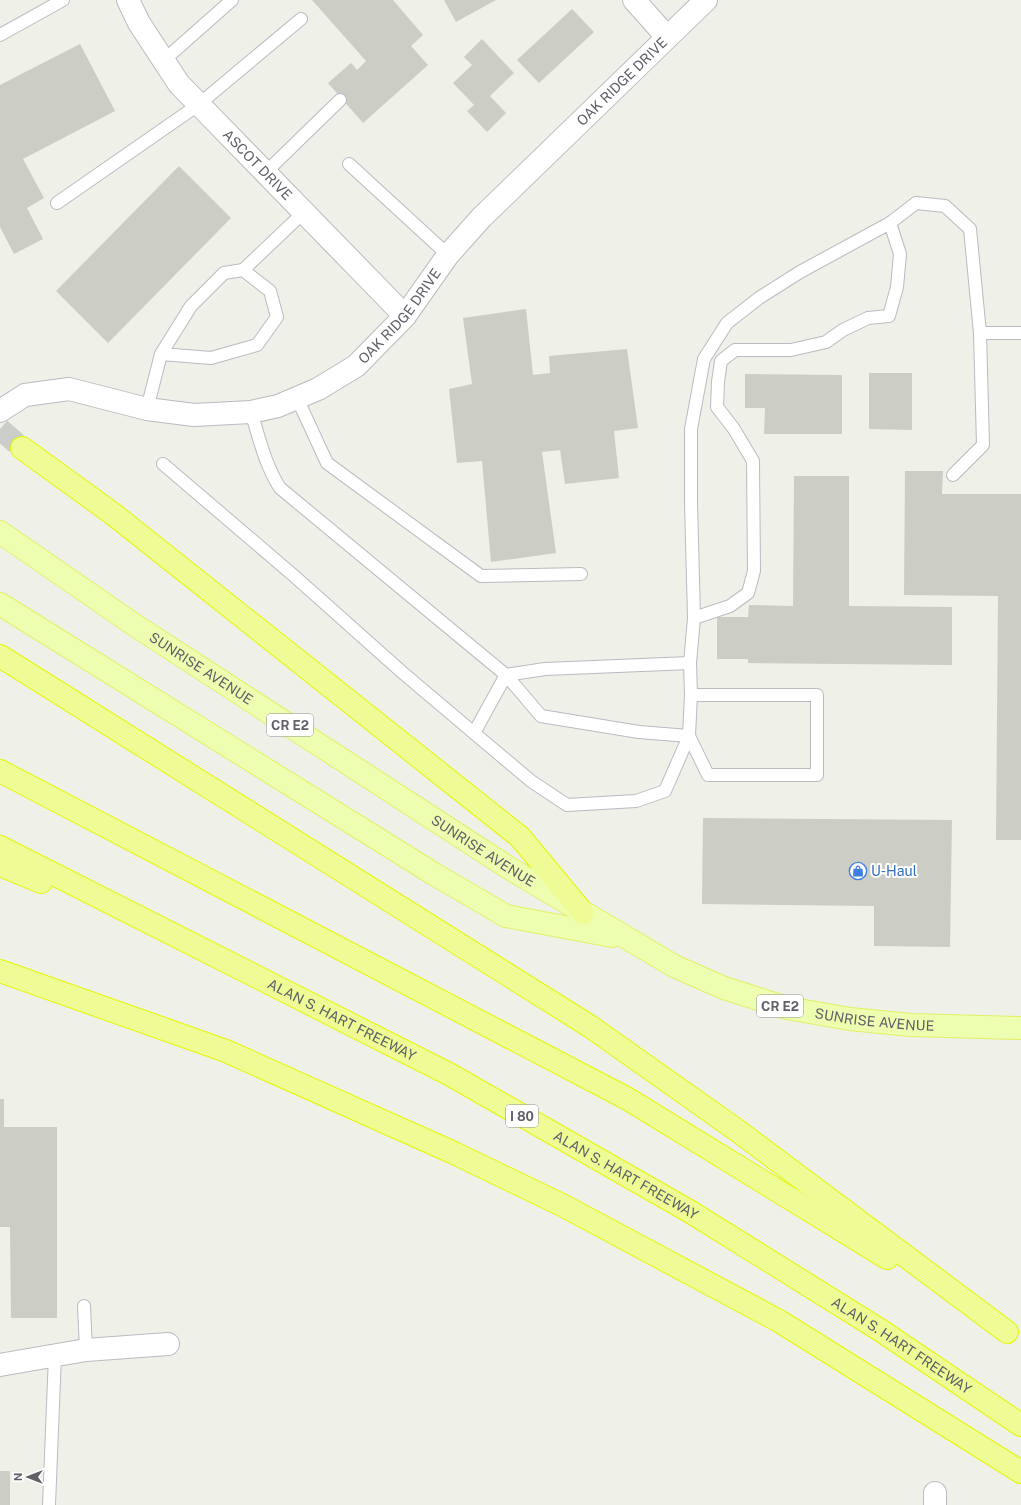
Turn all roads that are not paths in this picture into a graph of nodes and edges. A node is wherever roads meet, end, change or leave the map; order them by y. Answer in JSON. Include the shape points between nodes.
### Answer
{"nodes":[{"id":1,"x":63,"y":0,"type":"edge"},
{"id":2,"x":128,"y":0,"type":"edge"},
{"id":3,"x":232,"y":0,"type":"edge"},
{"id":4,"x":634,"y":0,"type":"edge"},
{"id":5,"x":706,"y":0,"type":"edge"},
{"id":6,"x":301,"y":19,"type":"dead end"},
{"id":7,"x":0,"y":35,"type":"edge"},
{"id":8,"x":667,"y":37,"type":"junction"},
{"id":9,"x":163,"y":61,"type":"junction"},
{"id":10,"x":340,"y":100,"type":"dead end"},
{"id":11,"x":198,"y":105,"type":"junction"},
{"id":12,"x":349,"y":164,"type":"dead end"},
{"id":13,"x":264,"y":173,"type":"junction"},
{"id":14,"x":57,"y":204,"type":"dead end"},
{"id":15,"x":303,"y":213,"type":"junction"},
{"id":16,"x":890,"y":223,"type":"junction"},
{"id":17,"x":448,"y":255,"type":"junction"},
{"id":18,"x":243,"y":270,"type":"junction"},
{"id":19,"x":405,"y":316,"type":"junction"},
{"id":20,"x":980,"y":333,"type":"junction"},
{"id":21,"x":1021,"y":333,"type":"edge"},
{"id":22,"x":161,"y":354,"type":"junction"},
{"id":23,"x":296,"y":398,"type":"junction"},
{"id":24,"x":147,"y":409,"type":"junction"},
{"id":25,"x":0,"y":410,"type":"edge"},
{"id":26,"x":251,"y":412,"type":"junction"},
{"id":27,"x":22,"y":448,"type":"tunnel mouth"},
{"id":28,"x":163,"y":464,"type":"dead end"},
{"id":29,"x":953,"y":475,"type":"dead end"},
{"id":30,"x":0,"y":532,"type":"edge"},
{"id":31,"x":581,"y":574,"type":"dead end"},
{"id":32,"x":0,"y":604,"type":"edge"},
{"id":33,"x":694,"y":618,"type":"junction"},
{"id":34,"x":0,"y":656,"type":"edge"},
{"id":35,"x":690,"y":663,"type":"junction"},
{"id":36,"x":506,"y":675,"type":"junction"},
{"id":37,"x":691,"y":695,"type":"junction"},
{"id":38,"x":474,"y":733,"type":"junction"},
{"id":39,"x":689,"y":736,"type":"junction"},
{"id":40,"x":0,"y":771,"type":"edge"},
{"id":41,"x":0,"y":847,"type":"edge"},
{"id":42,"x":0,"y":865,"type":"edge"},
{"id":43,"x":583,"y":913,"type":"junction"},
{"id":44,"x":626,"y":938,"type":"junction"},
{"id":45,"x":191,"y":944,"type":"junction"},
{"id":46,"x":0,"y":971,"type":"edge"},
{"id":47,"x":1021,"y":1028,"type":"edge"},
{"id":48,"x":84,"y":1306,"type":"dead end"},
{"id":49,"x":1014,"y":1336,"type":"edge"},
{"id":50,"x":168,"y":1344,"type":"dead end"},
{"id":51,"x":86,"y":1350,"type":"junction"},
{"id":52,"x":55,"y":1355,"type":"junction"},
{"id":53,"x":0,"y":1365,"type":"edge"},
{"id":54,"x":1021,"y":1425,"type":"edge"},
{"id":55,"x":1021,"y":1472,"type":"edge"},
{"id":56,"x":49,"y":1505,"type":"edge"}],
"edges":[{"from":1,"to":7,"type":"lane"},
{"from":2,"to":9,"type":"street","name":"ASCOT DRIVE"},
{"from":3,"to":9,"type":"lane"},
{"from":4,"to":8,"type":"street"},
{"from":5,"to":8,"type":"street","name":"OAK RIDGE DRIVE"},
{"from":6,"to":11,"type":"lane"},
{"from":8,"to":17,"type":"street","name":"OAK RIDGE DRIVE","via":[[481,218]]},
{"from":9,"to":11,"type":"street","name":"ASCOT DRIVE"},
{"from":10,"to":13,"type":"lane"},
{"from":11,"to":13,"type":"street","name":"ASCOT DRIVE"},
{"from":11,"to":14,"type":"lane"},
{"from":12,"to":17,"type":"lane"},
{"from":13,"to":15,"type":"street","name":"ASCOT DRIVE"},
{"from":15,"to":18,"type":"lane"},
{"from":15,"to":19,"type":"street","name":"ASCOT DRIVE"},
{"from":16,"to":20,"type":"lane","via":[[916,204],[945,206],[970,228]]},
{"from":16,"to":33,"type":"lane","via":[[800,272],[760,298],[727,323],[704,358],[691,429]]},
{"from":16,"to":33,"type":"lane","via":[[900,254],[897,287],[889,316],[868,318],[826,342],[791,350],[735,350],[722,361],[717,407],[753,461],[754,572],[748,593],[730,606]]},
{"from":17,"to":19,"type":"street","name":"OAK RIDGE DRIVE"},
{"from":18,"to":22,"type":"lane","via":[[224,272],[191,306]]},
{"from":18,"to":22,"type":"lane","via":[[270,291],[277,317],[257,345],[210,358]]},
{"from":19,"to":23,"type":"street","name":"OAK RIDGE DRIVE","via":[[356,366],[318,389]]},
{"from":20,"to":21,"type":"lane"},
{"from":20,"to":29,"type":"lane","via":[[983,444]]},
{"from":22,"to":24,"type":"lane"},
{"from":23,"to":26,"type":"street","name":"OAK RIDGE DRIVE","via":[[278,406]]},
{"from":23,"to":31,"type":"lane","via":[[327,463],[481,576]]},
{"from":24,"to":25,"type":"street","name":"OAK RIDGE DRIVE","via":[[69,389],[26,395]]},
{"from":24,"to":26,"type":"street","name":"OAK RIDGE DRIVE","via":[[194,415]]},
{"from":26,"to":36,"type":"lane","via":[[270,471],[280,488]]},
{"from":27,"to":43,"type":"highway","via":[[113,514],[520,837]]},
{"from":28,"to":38,"type":"lane"},
{"from":30,"to":43,"type":"main road","name":"SUNRISE AVENUE","number":"CR E2","via":[[140,628],[509,868]]},
{"from":32,"to":44,"type":"main road","via":[[434,874],[506,916]]},
{"from":33,"to":35,"type":"lane"},
{"from":34,"to":49,"type":"highway","via":[[591,1027],[738,1131]]},
{"from":35,"to":36,"type":"lane","via":[[545,669]]},
{"from":35,"to":37,"type":"lane"},
{"from":36,"to":38,"type":"lane"},
{"from":36,"to":39,"type":"lane","via":[[541,716],[639,732]]},
{"from":37,"to":39,"type":"lane"},
{"from":37,"to":39,"type":"lane","via":[[817,695],[817,775],[708,775]]},
{"from":38,"to":39,"type":"lane","via":[[531,781],[567,805],[636,801],[665,791]]},
{"from":40,"to":49,"type":"highway","via":[[628,1099]]},
{"from":41,"to":45,"type":"highway","name":"ALAN S. HART FREEWAY","number":"I 80"},
{"from":42,"to":45,"type":"highway"},
{"from":43,"to":44,"type":"main road","name":"SUNRISE AVENUE","number":"CR E2"},
{"from":44,"to":47,"type":"main road","name":"SUNRISE AVENUE","number":"CR E2","via":[[674,966],[724,988],[787,1008],[911,1026]]},
{"from":45,"to":54,"type":"highway","name":"ALAN S. HART FREEWAY","number":"I 80","via":[[449,1074],[689,1211],[880,1330]]},
{"from":46,"to":55,"type":"highway","via":[[226,1051],[447,1150],[554,1202],[778,1321]]},
{"from":48,"to":51,"type":"lane"},
{"from":50,"to":51,"type":"street"},
{"from":51,"to":52,"type":"street"},
{"from":52,"to":53,"type":"street"},
{"from":52,"to":56,"type":"lane"}]}
